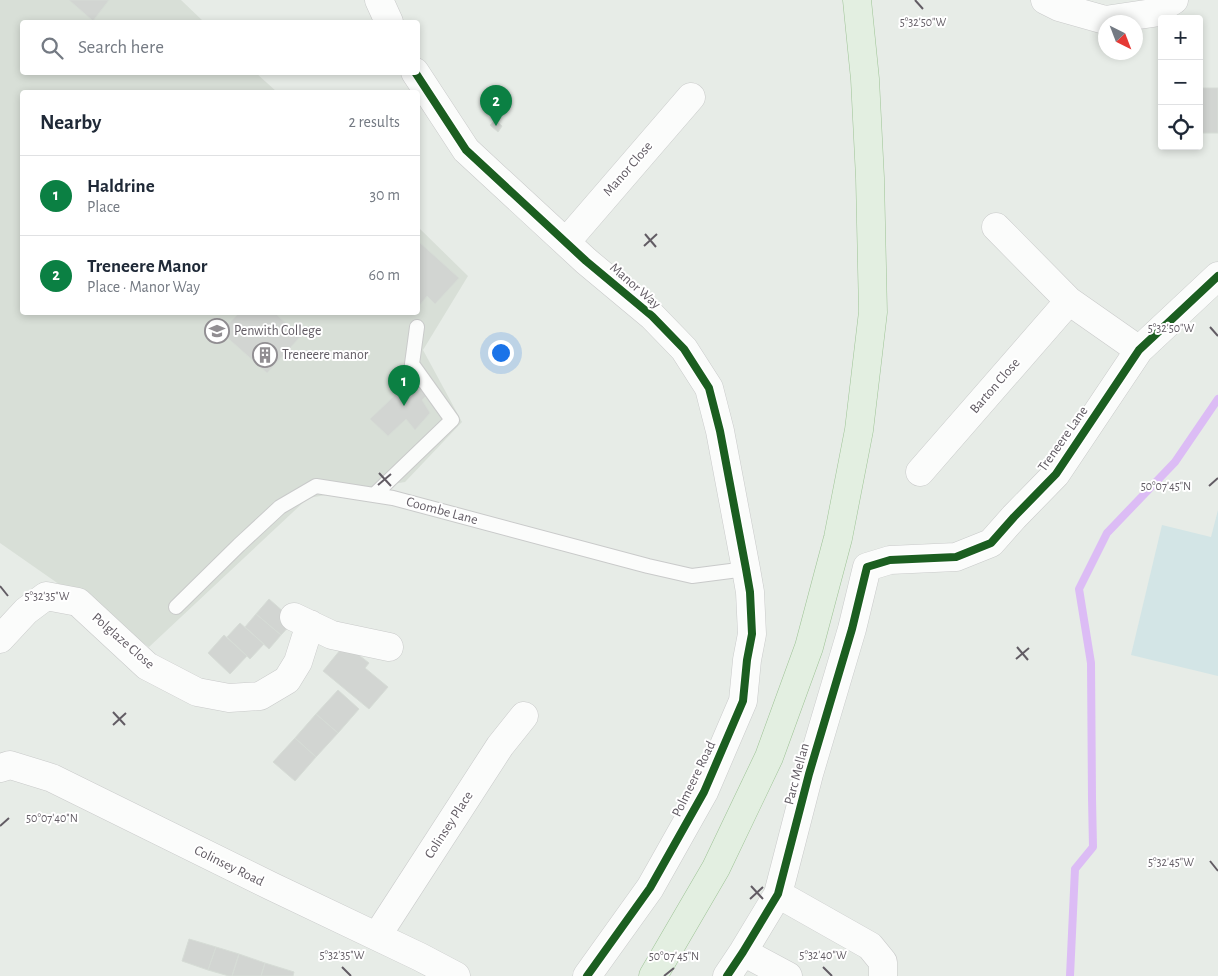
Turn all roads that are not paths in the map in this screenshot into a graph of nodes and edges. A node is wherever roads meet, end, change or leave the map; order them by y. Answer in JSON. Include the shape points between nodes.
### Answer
{"nodes":[{"id":1,"x":379,"y":0,"type":"edge"},
{"id":2,"x":857,"y":0,"type":"edge"},
{"id":3,"x":1045,"y":0,"type":"edge"},
{"id":4,"x":1174,"y":0,"type":"edge"},
{"id":5,"x":388,"y":20,"type":"edge"},
{"id":6,"x":417,"y":75,"type":"edge"},
{"id":7,"x":691,"y":97,"type":"dead end"},
{"id":8,"x":996,"y":227,"type":"dead end"},
{"id":9,"x":566,"y":242,"type":"junction"},
{"id":10,"x":1218,"y":276,"type":"edge"},
{"id":11,"x":1069,"y":301,"type":"junction"},
{"id":12,"x":417,"y":327,"type":"dead end"},
{"id":13,"x":1139,"y":350,"type":"junction"},
{"id":14,"x":920,"y":472,"type":"dead end"},
{"id":15,"x":374,"y":495,"type":"junction"},
{"id":16,"x":867,"y":567,"type":"joint"},
{"id":17,"x":746,"y":569,"type":"junction"},
{"id":18,"x":176,"y":607,"type":"dead end"},
{"id":19,"x":0,"y":639,"type":"edge"},
{"id":20,"x":389,"y":648,"type":"dead end"},
{"id":21,"x":524,"y":716,"type":"dead end"},
{"id":22,"x":0,"y":768,"type":"edge"},
{"id":23,"x":778,"y":894,"type":"junction"},
{"id":24,"x":376,"y":936,"type":"junction"},
{"id":25,"x":744,"y":952,"type":"junction"},
{"id":26,"x":456,"y":976,"type":"edge"},
{"id":27,"x":586,"y":976,"type":"edge"},
{"id":28,"x":654,"y":976,"type":"edge"},
{"id":29,"x":727,"y":976,"type":"edge"},
{"id":30,"x":788,"y":976,"type":"edge"},
{"id":31,"x":883,"y":976,"type":"edge"}],
"edges":[{"from":1,"to":5,"type":"street"},
{"from":2,"to":28,"type":"highway","via":[[865,79],[873,312],[859,430],[838,538],[809,647],[769,757],[716,868]]},
{"from":3,"to":4,"type":"street","via":[[1106,20],[1153,13]]},
{"from":6,"to":9,"type":"street","name":"Manor Way","via":[[466,150]]},
{"from":7,"to":9,"type":"street","name":"Manor Close"},
{"from":8,"to":11,"type":"street"},
{"from":9,"to":17,"type":"street","name":"Manor Way","via":[[652,316],[684,349],[709,388]]},
{"from":10,"to":13,"type":"street","name":"Treneere Lane"},
{"from":11,"to":13,"type":"street"},
{"from":11,"to":14,"type":"street","name":"Barton Close"},
{"from":12,"to":15,"type":"lane","via":[[412,364],[452,420]]},
{"from":13,"to":16,"type":"street","name":"Treneere Lane","via":[[1056,474],[991,543],[956,557],[890,560]]},
{"from":15,"to":17,"type":"lane","name":"Coombe Lane","via":[[692,576]]},
{"from":15,"to":18,"type":"lane","name":"Coombe Lane","via":[[316,486],[280,508]]},
{"from":16,"to":23,"type":"street","name":"Parc Mellan"},
{"from":17,"to":27,"type":"street","name":"Polmeere Road","via":[[752,634],[743,701],[704,792],[650,888]]},
{"from":19,"to":20,"type":"street","name":"Polglaze Close","via":[[26,611],[46,596],[78,602],[146,666],[197,692],[229,698],[260,696],[287,680],[298,662],[302,620],[332,635]]},
{"from":21,"to":24,"type":"street","name":"Colinsey Place","via":[[500,746]]},
{"from":22,"to":24,"type":"street","name":"Colinsey Road","via":[[10,765],[52,778]]},
{"from":23,"to":25,"type":"street","name":"Parc Mellan"},
{"from":23,"to":31,"type":"street","via":[[870,946],[883,962]]},
{"from":24,"to":26,"type":"street","name":"Colinsey Road"},
{"from":25,"to":29,"type":"street","name":"Parc Mellan"},
{"from":25,"to":30,"type":"street"}]}
